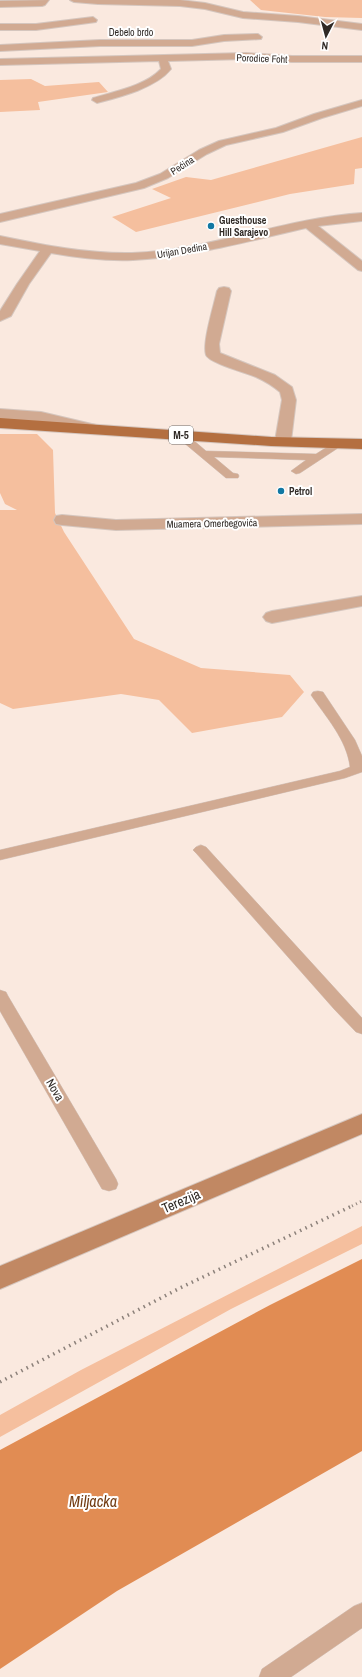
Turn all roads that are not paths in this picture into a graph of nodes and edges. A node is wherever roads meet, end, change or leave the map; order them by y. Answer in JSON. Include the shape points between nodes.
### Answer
{"nodes":[{"id":1,"x":45,"y":0,"type":"edge"},
{"id":2,"x":74,"y":0,"type":"edge"},
{"id":3,"x":0,"y":4,"type":"edge"},
{"id":4,"x":92,"y":20,"type":"dead end"},
{"id":5,"x":0,"y":27,"type":"edge"},
{"id":6,"x":362,"y":27,"type":"edge"},
{"id":7,"x":258,"y":37,"type":"dead end"},
{"id":8,"x":2,"y":48,"type":"edge"},
{"id":9,"x":162,"y":58,"type":"junction"},
{"id":10,"x":362,"y":59,"type":"edge"},
{"id":11,"x":0,"y":61,"type":"edge"},
{"id":12,"x":66,"y":62,"type":"junction"},
{"id":13,"x":0,"y":71,"type":"edge"},
{"id":14,"x":97,"y":100,"type":"dead end"},
{"id":15,"x":362,"y":103,"type":"edge"},
{"id":16,"x":362,"y":217,"type":"edge"},
{"id":17,"x":0,"y":218,"type":"edge"},
{"id":18,"x":308,"y":224,"type":"junction"},
{"id":19,"x":0,"y":240,"type":"edge"},
{"id":20,"x":48,"y":249,"type":"junction"},
{"id":21,"x":362,"y":267,"type":"edge"},
{"id":22,"x":224,"y":291,"type":"dead end"},
{"id":23,"x":0,"y":317,"type":"edge"},
{"id":24,"x":0,"y":414,"type":"edge"},
{"id":25,"x":0,"y":423,"type":"edge"},
{"id":26,"x":91,"y":428,"type":"junction"},
{"id":27,"x":181,"y":435,"type":"junction"},
{"id":28,"x":283,"y":441,"type":"junction"},
{"id":29,"x":339,"y":444,"type":"junction"},
{"id":30,"x":362,"y":444,"type":"edge"},
{"id":31,"x":204,"y":454,"type":"junction"},
{"id":32,"x":318,"y":457,"type":"junction"},
{"id":33,"x":296,"y":471,"type":"dead end"},
{"id":34,"x":234,"y":476,"type":"dead end"},
{"id":35,"x":362,"y":519,"type":"edge"},
{"id":36,"x":62,"y":520,"type":"dead end"},
{"id":37,"x":362,"y":601,"type":"edge"},
{"id":38,"x":272,"y":617,"type":"dead end"},
{"id":39,"x":318,"y":695,"type":"dead end"},
{"id":40,"x":201,"y":850,"type":"dead end"},
{"id":41,"x":0,"y":855,"type":"edge"},
{"id":42,"x":0,"y":996,"type":"edge"},
{"id":43,"x":362,"y":1028,"type":"edge"},
{"id":44,"x":362,"y":1123,"type":"edge"},
{"id":45,"x":109,"y":1184,"type":"dead end"},
{"id":46,"x":0,"y":1278,"type":"edge"},
{"id":47,"x":362,"y":1614,"type":"edge"},
{"id":48,"x":271,"y":1677,"type":"edge"}],
"edges":[{"from":1,"to":3,"type":"street","via":[[42,3]]},
{"from":2,"to":6,"type":"street","via":[[186,4],[218,8],[243,15]]},
{"from":4,"to":5,"type":"street","via":[[36,27]]},
{"from":7,"to":8,"type":"street","name":"Debelo brdo","via":[[178,43],[100,43]]},
{"from":8,"to":11,"type":"street","name":"Debelo brdo"},
{"from":9,"to":10,"type":"street","name":"Porodice Foht","via":[[246,56]]},
{"from":9,"to":12,"type":"street","name":"Porodice Foht"},
{"from":9,"to":14,"type":"street","via":[[166,69],[158,78]]},
{"from":11,"to":12,"type":"street","name":"Porodice Foht"},
{"from":12,"to":13,"type":"street"},
{"from":15,"to":17,"type":"street","name":"Pećina","via":[[279,130],[223,143],[164,176],[140,186]]},
{"from":16,"to":18,"type":"street","name":"Urijan Dedina"},
{"from":18,"to":20,"type":"street","name":"Urijan Dedina","via":[[149,255],[98,255]]},
{"from":18,"to":21,"type":"street"},
{"from":19,"to":20,"type":"street","name":"Urijan Dedina"},
{"from":20,"to":23,"type":"street","via":[[6,313]]},
{"from":22,"to":28,"type":"street","via":[[212,344],[214,355],[279,382],[288,390]]},
{"from":24,"to":26,"type":"street","via":[[41,417]]},
{"from":25,"to":26,"type":"main road","number":"M-5"},
{"from":26,"to":27,"type":"main road","number":"M-5"},
{"from":27,"to":28,"type":"main road","number":"M-5"},
{"from":27,"to":31,"type":"lane"},
{"from":28,"to":29,"type":"main road","number":"M-5"},
{"from":29,"to":30,"type":"main road","number":"M-5"},
{"from":29,"to":32,"type":"lane"},
{"from":31,"to":32,"type":"lane"},
{"from":31,"to":34,"type":"lane","via":[[230,476]]},
{"from":32,"to":33,"type":"lane"},
{"from":35,"to":36,"type":"street","name":"Muamera Omerbegovića","via":[[116,525]]},
{"from":37,"to":38,"type":"street"},
{"from":39,"to":41,"type":"lane","via":[[352,747],[358,761],[357,769]]},
{"from":40,"to":43,"type":"lane"},
{"from":42,"to":45,"type":"lane","name":"Nova"},
{"from":44,"to":46,"type":"main road","name":"Terezija"},
{"from":47,"to":48,"type":"lane"}]}
